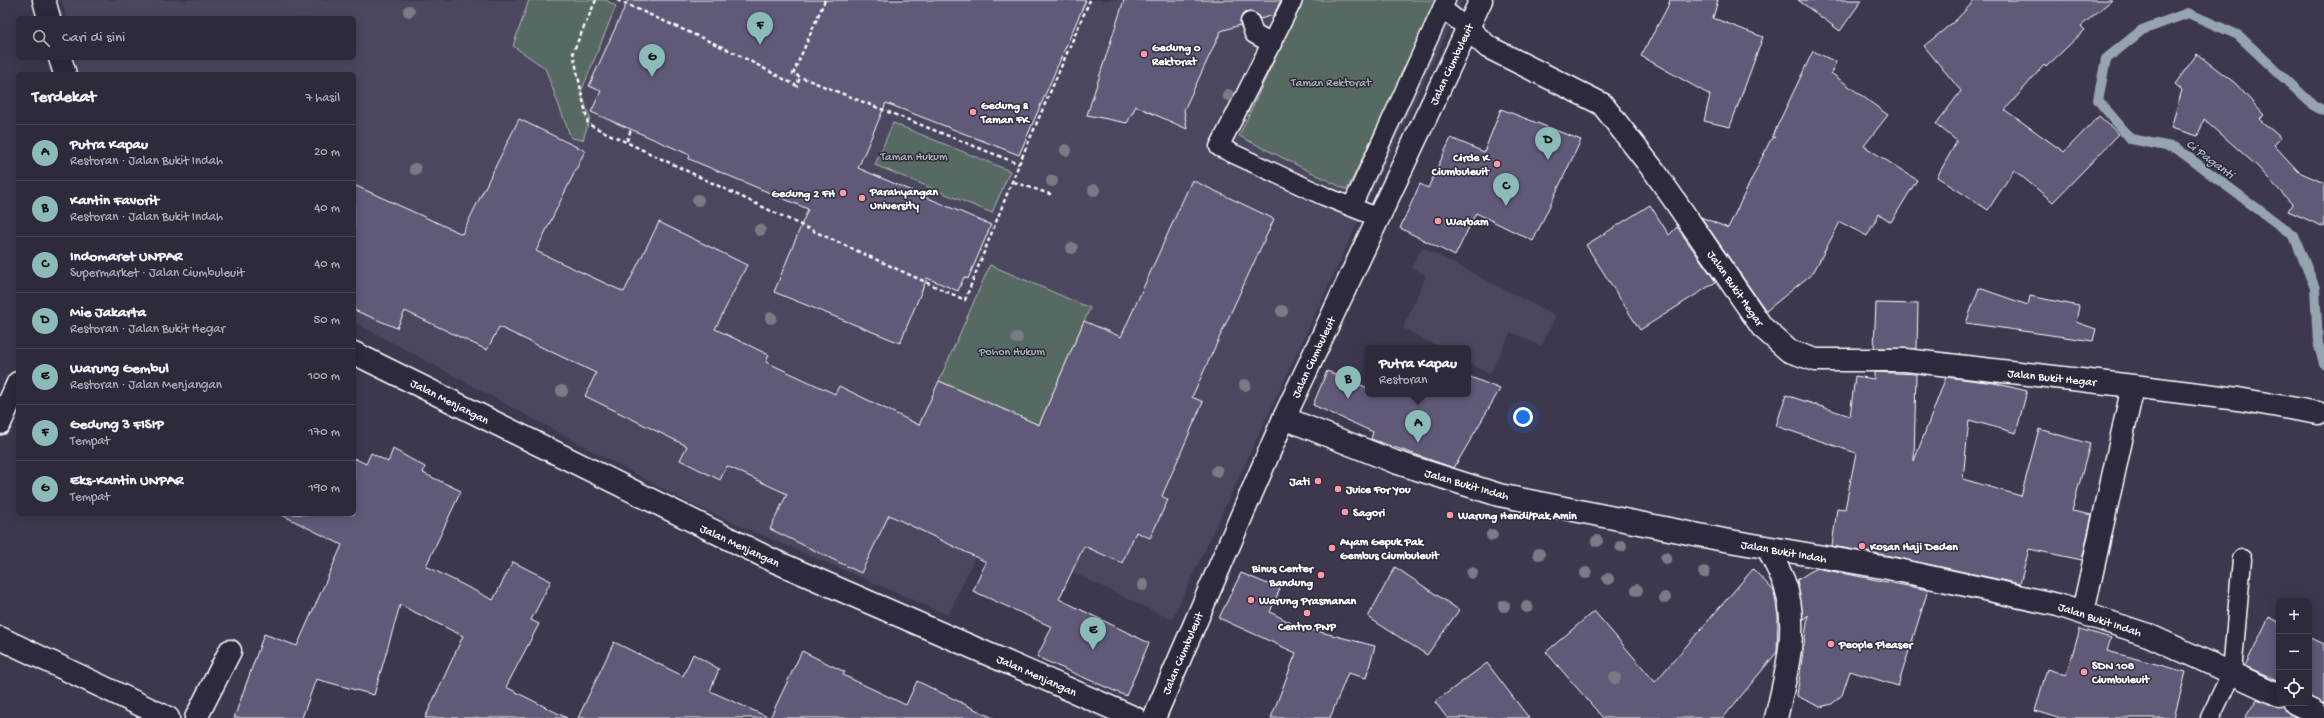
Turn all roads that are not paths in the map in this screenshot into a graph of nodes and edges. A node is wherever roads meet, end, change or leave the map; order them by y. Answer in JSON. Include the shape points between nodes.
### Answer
{"nodes":[{"id":1,"x":44,"y":0,"type":"edge"},
{"id":2,"x":1293,"y":0,"type":"edge"},
{"id":3,"x":1481,"y":0,"type":"edge"},
{"id":4,"x":1444,"y":4,"type":"edge"},
{"id":5,"x":48,"y":16,"type":"edge"},
{"id":6,"x":1250,"y":22,"type":"dead end"},
{"id":7,"x":1468,"y":29,"type":"junction"},
{"id":8,"x":1272,"y":44,"type":"junction"},
{"id":9,"x":61,"y":60,"type":"edge"},
{"id":10,"x":64,"y":72,"type":"edge"},
{"id":11,"x":1352,"y":206,"type":"junction"},
{"id":12,"x":1379,"y":218,"type":"junction"},
{"id":13,"x":356,"y":354,"type":"edge"},
{"id":14,"x":2133,"y":386,"type":"junction"},
{"id":15,"x":10,"y":391,"type":"edge"},
{"id":16,"x":2321,"y":414,"type":"edge"},
{"id":17,"x":1284,"y":418,"type":"junction"},
{"id":18,"x":0,"y":423,"type":"edge"},
{"id":19,"x":1768,"y":548,"type":"junction"},
{"id":20,"x":2242,"y":559,"type":"dead end"},
{"id":21,"x":2083,"y":612,"type":"junction"},
{"id":22,"x":0,"y":638,"type":"edge"},
{"id":23,"x":230,"y":651,"type":"dead end"},
{"id":24,"x":2232,"y":672,"type":"junction"},
{"id":25,"x":2276,"y":694,"type":"edge"},
{"id":26,"x":2301,"y":706,"type":"edge"},
{"id":27,"x":168,"y":718,"type":"edge"},
{"id":28,"x":196,"y":718,"type":"edge"},
{"id":29,"x":1135,"y":718,"type":"edge"},
{"id":30,"x":1154,"y":718,"type":"edge"},
{"id":31,"x":1776,"y":718,"type":"edge"},
{"id":32,"x":2210,"y":718,"type":"edge"},
{"id":33,"x":2322,"y":718,"type":"edge"}],
"edges":[{"from":1,"to":5,"type":"street"},
{"from":2,"to":8,"type":"lane"},
{"from":3,"to":7,"type":"street","name":"Jalan Ciumbuleuit"},
{"from":4,"to":7,"type":"lane"},
{"from":4,"to":11,"type":"lane"},
{"from":6,"to":8,"type":"lane","via":[[1254,34]]},
{"from":7,"to":12,"type":"street","name":"Jalan Ciumbuleuit"},
{"from":7,"to":14,"type":"street","name":"Jalan Bukit Hegar","via":[[1488,47],[1602,104],[1655,172],[1762,327],[1789,351],[1816,360],[1905,360]]},
{"from":8,"to":11,"type":"lane","via":[[1219,147],[1324,196]]},
{"from":9,"to":10,"type":"street"},
{"from":11,"to":12,"type":"lane"},
{"from":12,"to":17,"type":"street","name":"Jalan Ciumbuleuit"},
{"from":13,"to":29,"type":"street","name":"Jalan Menjangan","via":[[772,560]]},
{"from":14,"to":16,"type":"street","name":"Jalan Bukit Hegar","via":[[2238,399]]},
{"from":14,"to":21,"type":"street"},
{"from":15,"to":18,"type":"street"},
{"from":17,"to":19,"type":"street","name":"Jalan Bukit Indah","via":[[1395,462],[1500,495]]},
{"from":17,"to":30,"type":"street","name":"Jalan Ciumbuleuit"},
{"from":19,"to":21,"type":"street","name":"Jalan Bukit Indah","via":[[1888,568]]},
{"from":19,"to":31,"type":"street","via":[[1784,583],[1792,628],[1787,674]]},
{"from":20,"to":24,"type":"lane"},
{"from":21,"to":24,"type":"street","name":"Jalan Bukit Indah","via":[[2148,635]]},
{"from":22,"to":27,"type":"street"},
{"from":23,"to":28,"type":"street"},
{"from":24,"to":25,"type":"street","name":"Jalan Bukit Indah"},
{"from":24,"to":32,"type":"lane"},
{"from":26,"to":33,"type":"street"}]}
